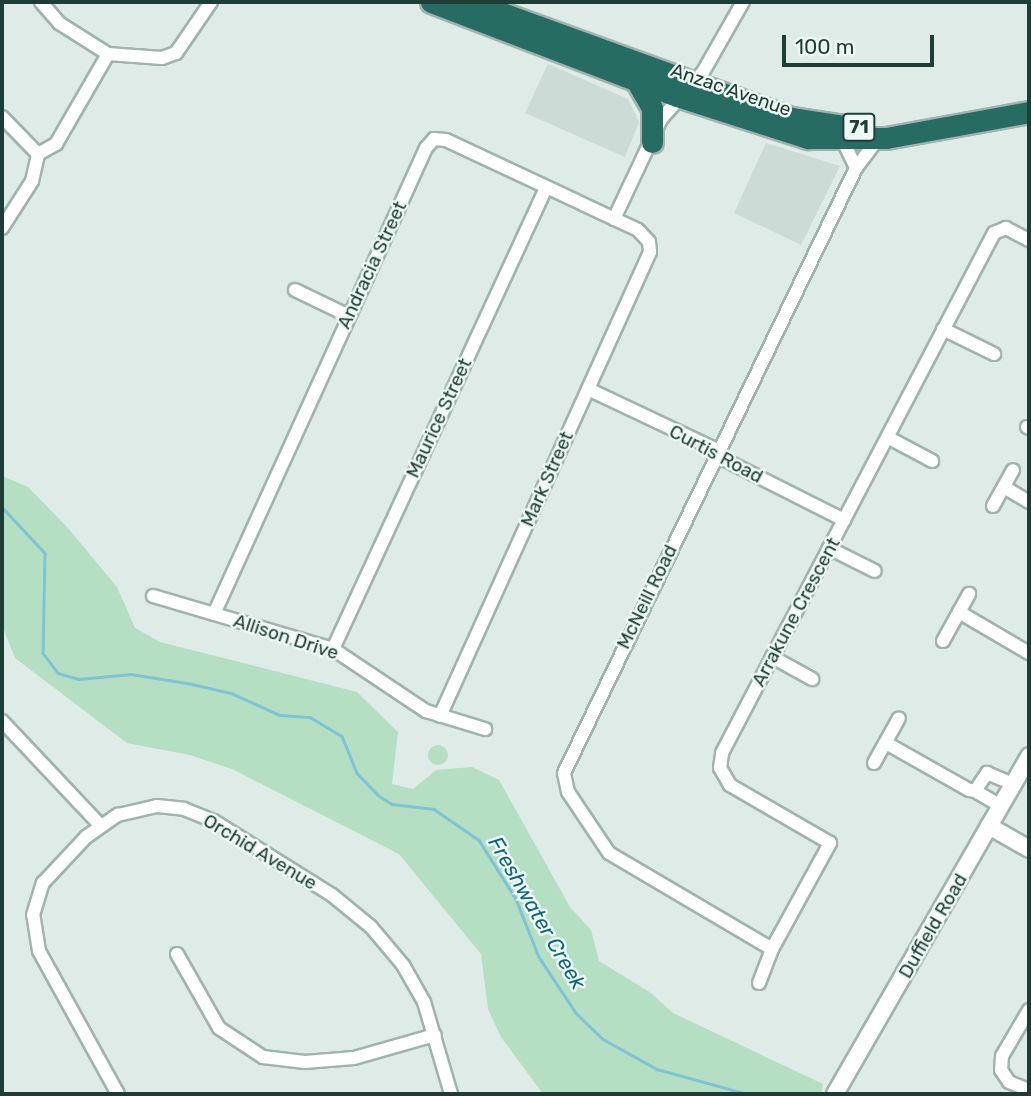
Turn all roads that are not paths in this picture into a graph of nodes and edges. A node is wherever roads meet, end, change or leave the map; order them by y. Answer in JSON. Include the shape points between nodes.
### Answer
{"nodes":[{"id":1,"x":41,"y":2,"type":"edge"},
{"id":2,"x":211,"y":2,"type":"edge"},
{"id":3,"x":431,"y":2,"type":"edge"},
{"id":4,"x":472,"y":2,"type":"edge"},
{"id":5,"x":743,"y":2,"type":"edge"},
{"id":6,"x":108,"y":54,"type":"junction"},
{"id":7,"x":637,"y":82,"type":"junction"},
{"id":8,"x":685,"y":89,"type":"junction"},
{"id":9,"x":1029,"y":99,"type":"edge"},
{"id":10,"x":1029,"y":112,"type":"edge"},
{"id":11,"x":2,"y":117,"type":"edge"},
{"id":12,"x":879,"y":138,"type":"junction"},
{"id":13,"x":843,"y":141,"type":"junction"},
{"id":14,"x":652,"y":142,"type":"junction"},
{"id":15,"x":38,"y":154,"type":"junction"},
{"id":16,"x":856,"y":168,"type":"junction"},
{"id":17,"x":546,"y":188,"type":"junction"},
{"id":18,"x":614,"y":219,"type":"junction"},
{"id":19,"x":2,"y":228,"type":"edge"},
{"id":20,"x":1029,"y":240,"type":"edge"},
{"id":21,"x":649,"y":242,"type":"joint"},
{"id":22,"x":295,"y":290,"type":"dead end"},
{"id":23,"x":349,"y":316,"type":"junction"},
{"id":24,"x":943,"y":329,"type":"junction"},
{"id":25,"x":994,"y":354,"type":"dead end"},
{"id":26,"x":588,"y":389,"type":"junction"},
{"id":27,"x":889,"y":438,"type":"junction"},
{"id":28,"x":716,"y":453,"type":"junction"},
{"id":29,"x":932,"y":461,"type":"dead end"},
{"id":30,"x":1013,"y":470,"type":"dead end"},
{"id":31,"x":1004,"y":487,"type":"junction"},
{"id":32,"x":1029,"y":502,"type":"edge"},
{"id":33,"x":993,"y":506,"type":"dead end"},
{"id":34,"x":844,"y":520,"type":"junction"},
{"id":35,"x":829,"y":548,"type":"junction"},
{"id":36,"x":876,"y":571,"type":"dead end"},
{"id":37,"x":969,"y":594,"type":"dead end"},
{"id":38,"x":153,"y":596,"type":"dead end"},
{"id":39,"x":959,"y":612,"type":"junction"},
{"id":40,"x":214,"y":614,"type":"junction"},
{"id":41,"x":943,"y":641,"type":"dead end"},
{"id":42,"x":332,"y":649,"type":"junction"},
{"id":43,"x":1029,"y":653,"type":"edge"},
{"id":44,"x":772,"y":657,"type":"junction"},
{"id":45,"x":812,"y":679,"type":"dead end"},
{"id":46,"x":440,"y":716,"type":"junction"},
{"id":47,"x":899,"y":718,"type":"dead end"},
{"id":48,"x":2,"y":721,"type":"edge"},
{"id":49,"x":485,"y":729,"type":"dead end"},
{"id":50,"x":12,"y":730,"type":"junction"},
{"id":51,"x":2,"y":740,"type":"edge"},
{"id":52,"x":886,"y":743,"type":"junction"},
{"id":53,"x":1029,"y":757,"type":"edge"},
{"id":54,"x":874,"y":763,"type":"dead end"},
{"id":55,"x":1013,"y":784,"type":"junction"},
{"id":56,"x":975,"y":790,"type":"junction"},
{"id":57,"x":1001,"y":806,"type":"junction"},
{"id":58,"x":100,"y":825,"type":"junction"},
{"id":59,"x":989,"y":826,"type":"junction"},
{"id":60,"x":1029,"y":849,"type":"edge"},
{"id":61,"x":772,"y":949,"type":"junction"},
{"id":62,"x":177,"y":954,"type":"dead end"},
{"id":63,"x":759,"y":983,"type":"dead end"},
{"id":64,"x":1029,"y":1010,"type":"edge"},
{"id":65,"x":435,"y":1035,"type":"junction"},
{"id":66,"x":1029,"y":1090,"type":"edge"},
{"id":67,"x":117,"y":1094,"type":"edge"},
{"id":68,"x":450,"y":1094,"type":"edge"},
{"id":69,"x":835,"y":1094,"type":"edge"}],
"edges":[{"from":1,"to":6,"type":"street","via":[[59,23]]},
{"from":2,"to":6,"type":"street","via":[[176,53],[162,58]]},
{"from":3,"to":7,"type":"highway","name":"Anzac Avenue","number":"71"},
{"from":4,"to":8,"type":"highway","name":"Anzac Avenue","number":"71"},
{"from":5,"to":8,"type":"street"},
{"from":6,"to":15,"type":"street","via":[[56,144]]},
{"from":7,"to":8,"type":"highway","name":"Anzac Avenue","number":"71"},
{"from":7,"to":14,"type":"highway","via":[[652,108]]},
{"from":8,"to":9,"type":"highway","name":"Anzac Avenue","number":"71","via":[[807,122],[853,128]]},
{"from":8,"to":13,"type":"highway","name":"Anzac Avenue","number":"71","via":[[790,135]]},
{"from":8,"to":14,"type":"street"},
{"from":10,"to":12,"type":"highway","name":"Anzac Avenue","number":"71"},
{"from":11,"to":15,"type":"street"},
{"from":12,"to":13,"type":"highway","name":"Anzac Avenue","number":"71"},
{"from":12,"to":16,"type":"street","name":"McNeill Road"},
{"from":13,"to":16,"type":"street"},
{"from":14,"to":18,"type":"street"},
{"from":15,"to":19,"type":"street","via":[[32,181]]},
{"from":16,"to":28,"type":"street","name":"McNeill Road"},
{"from":17,"to":18,"type":"street","name":"Andracia Street"},
{"from":17,"to":23,"type":"street","name":"Andracia Street","via":[[446,140],[434,139]]},
{"from":17,"to":42,"type":"street","name":"Maurice Street"},
{"from":18,"to":21,"type":"street","name":"Andracia Street"},
{"from":20,"to":24,"type":"street","name":"Arrakune Crescent","via":[[1006,228],[993,233]]},
{"from":21,"to":26,"type":"street","name":"Mark Street","via":[[647,262]]},
{"from":22,"to":23,"type":"street"},
{"from":23,"to":40,"type":"street","name":"Andracia Street"},
{"from":24,"to":25,"type":"street"},
{"from":24,"to":27,"type":"street","name":"Arrakune Crescent"},
{"from":26,"to":28,"type":"street","name":"Curtis Road"},
{"from":26,"to":46,"type":"street","name":"Mark Street"},
{"from":27,"to":29,"type":"street"},
{"from":27,"to":34,"type":"street","name":"Arrakune Crescent"},
{"from":28,"to":34,"type":"street","name":"Curtis Road"},
{"from":28,"to":61,"type":"street","name":"McNeill Road","via":[[569,756],[564,782],[609,853]]},
{"from":30,"to":31,"type":"street"},
{"from":31,"to":32,"type":"street"},
{"from":31,"to":33,"type":"street"},
{"from":34,"to":35,"type":"street","name":"Arrakune Crescent"},
{"from":35,"to":36,"type":"street"},
{"from":35,"to":44,"type":"street","name":"Arrakune Crescent"},
{"from":37,"to":39,"type":"street"},
{"from":38,"to":40,"type":"street","name":"Allison Drive"},
{"from":39,"to":41,"type":"street"},
{"from":39,"to":43,"type":"street"},
{"from":40,"to":42,"type":"street","name":"Allison Drive"},
{"from":42,"to":46,"type":"street","name":"Allison Drive","via":[[414,705]]},
{"from":44,"to":45,"type":"street"},
{"from":44,"to":61,"type":"street","name":"Arrakune Crescent","via":[[722,753],[720,768],[730,785],[830,843]]},
{"from":46,"to":49,"type":"street","name":"Allison Drive"},
{"from":47,"to":52,"type":"street"},
{"from":48,"to":50,"type":"street"},
{"from":50,"to":51,"type":"street"},
{"from":50,"to":58,"type":"street"},
{"from":52,"to":54,"type":"street"},
{"from":52,"to":56,"type":"street"},
{"from":53,"to":55,"type":"street","name":"Duffield Road"},
{"from":55,"to":56,"type":"street","via":[[987,773]]},
{"from":55,"to":57,"type":"street","name":"Duffield Road"},
{"from":56,"to":57,"type":"street"},
{"from":57,"to":59,"type":"street","name":"Duffield Road"},
{"from":58,"to":65,"type":"street","name":"Orchid Avenue","via":[[143,808],[191,812],[332,895],[371,927],[403,965],[424,1002]]},
{"from":58,"to":67,"type":"street","name":"Orchid Avenue","via":[[49,876],[33,915],[40,951]]},
{"from":59,"to":60,"type":"street"},
{"from":59,"to":69,"type":"street","name":"Duffield Road"},
{"from":61,"to":63,"type":"street","name":"Arrakune Crescent"},
{"from":62,"to":65,"type":"street","via":[[219,1028],[263,1057],[305,1062],[354,1058]]},
{"from":64,"to":66,"type":"street","via":[[1002,1056],[1001,1070],[1009,1082]]},
{"from":65,"to":68,"type":"street","name":"Orchid Avenue"}]}
